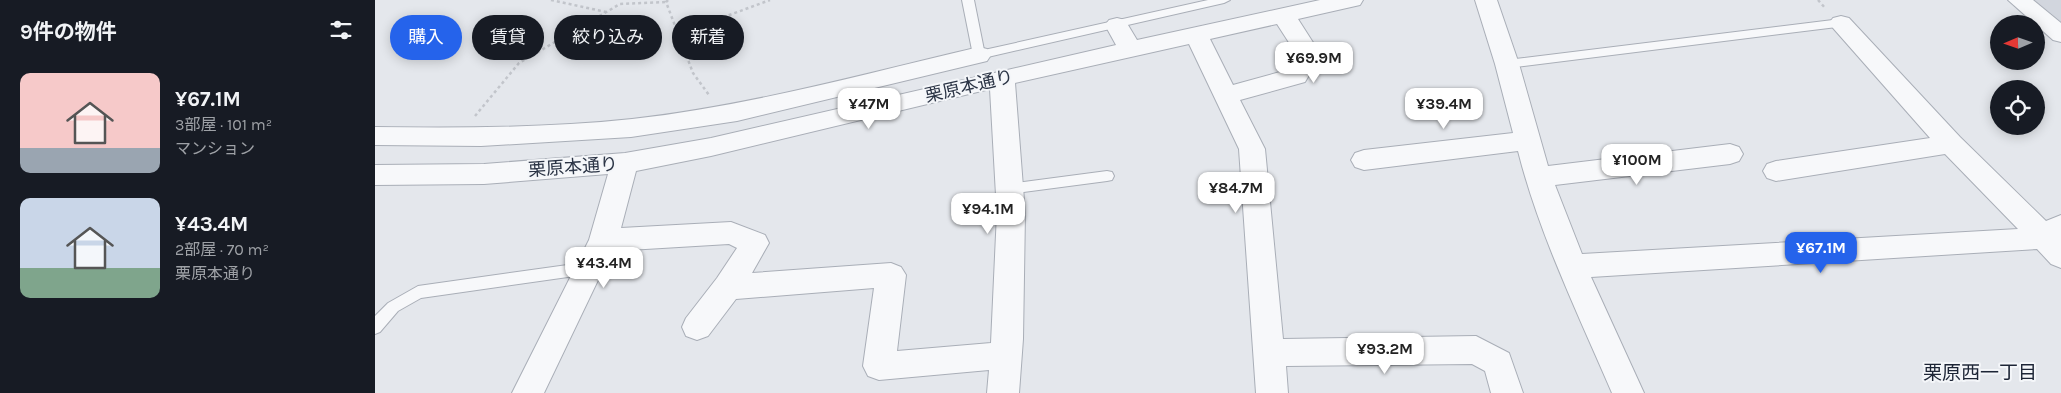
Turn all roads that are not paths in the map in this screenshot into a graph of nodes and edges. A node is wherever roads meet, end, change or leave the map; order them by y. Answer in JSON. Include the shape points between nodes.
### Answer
{"nodes":[{"id":1,"x":968,"y":0,"type":"edge"},
{"id":2,"x":1224,"y":0,"type":"edge"},
{"id":3,"x":1352,"y":0,"type":"edge"},
{"id":4,"x":1486,"y":0,"type":"edge"},
{"id":5,"x":2019,"y":0,"type":"edge"},
{"id":6,"x":1284,"y":16,"type":"junction"},
{"id":7,"x":1841,"y":23,"type":"joint"},
{"id":8,"x":1117,"y":25,"type":"junction"},
{"id":9,"x":2061,"y":35,"type":"edge"},
{"id":10,"x":1197,"y":36,"type":"junction"},
{"id":11,"x":1131,"y":50,"type":"junction"},
{"id":12,"x":979,"y":55,"type":"junction"},
{"id":13,"x":1507,"y":64,"type":"junction"},
{"id":14,"x":1002,"y":78,"type":"junction"},
{"id":15,"x":1226,"y":95,"type":"junction"},
{"id":16,"x":375,"y":136,"type":"edge"},
{"id":17,"x":1528,"y":140,"type":"junction"},
{"id":18,"x":1951,"y":144,"type":"junction"},
{"id":19,"x":1730,"y":154,"type":"dead end"},
{"id":20,"x":1364,"y":160,"type":"dead end"},
{"id":21,"x":625,"y":163,"type":"junction"},
{"id":22,"x":1776,"y":171,"type":"dead end"},
{"id":23,"x":375,"y":175,"type":"edge"},
{"id":24,"x":1107,"y":176,"type":"dead end"},
{"id":25,"x":1538,"y":176,"type":"junction"},
{"id":26,"x":1009,"y":189,"type":"junction"},
{"id":27,"x":2051,"y":230,"type":"edge"},
{"id":28,"x":603,"y":240,"type":"junction"},
{"id":29,"x":2061,"y":256,"type":"edge"},
{"id":30,"x":1573,"y":266,"type":"junction"},
{"id":31,"x":589,"y":268,"type":"junction"},
{"id":32,"x":727,"y":287,"type":"junction"},
{"id":33,"x":375,"y":327,"type":"edge"},
{"id":34,"x":697,"y":327,"type":"dead end"},
{"id":35,"x":1269,"y":354,"type":"junction"},
{"id":36,"x":1006,"y":355,"type":"junction"},
{"id":37,"x":528,"y":393,"type":"edge"},
{"id":38,"x":1003,"y":393,"type":"edge"},
{"id":39,"x":1272,"y":393,"type":"edge"},
{"id":40,"x":1507,"y":393,"type":"edge"},
{"id":41,"x":1628,"y":393,"type":"edge"}],
"edges":[{"from":1,"to":12,"type":"lane"},
{"from":2,"to":8,"type":"lane"},
{"from":3,"to":6,"type":"street","name":"栗原本通り"},
{"from":4,"to":13,"type":"street"},
{"from":5,"to":9,"type":"street"},
{"from":6,"to":10,"type":"street","name":"栗原本通り"},
{"from":6,"to":15,"type":"street","via":[[1309,55],[1296,76]]},
{"from":7,"to":13,"type":"lane"},
{"from":7,"to":18,"type":"street"},
{"from":8,"to":11,"type":"street"},
{"from":8,"to":12,"type":"lane"},
{"from":10,"to":11,"type":"street","name":"栗原本通り"},
{"from":10,"to":15,"type":"street"},
{"from":11,"to":14,"type":"street","name":"栗原本通り"},
{"from":12,"to":16,"type":"street","via":[[723,114],[631,128],[481,137]]},
{"from":13,"to":17,"type":"street"},
{"from":14,"to":21,"type":"street","name":"栗原本通り","via":[[711,147]]},
{"from":14,"to":26,"type":"street"},
{"from":15,"to":35,"type":"street","via":[[1252,150]]},
{"from":17,"to":20,"type":"street"},
{"from":17,"to":25,"type":"street"},
{"from":18,"to":22,"type":"street"},
{"from":18,"to":27,"type":"street"},
{"from":19,"to":25,"type":"street"},
{"from":21,"to":23,"type":"street","name":"栗原本通り","via":[[484,174]]},
{"from":21,"to":28,"type":"street"},
{"from":24,"to":26,"type":"lane"},
{"from":25,"to":30,"type":"street"},
{"from":26,"to":36,"type":"street"},
{"from":27,"to":29,"type":"street"},
{"from":27,"to":30,"type":"street","via":[[2034,239],[2024,240]]},
{"from":28,"to":31,"type":"street"},
{"from":28,"to":32,"type":"street","via":[[731,233],[755,243]]},
{"from":30,"to":41,"type":"street"},
{"from":31,"to":33,"type":"lane","via":[[419,292],[393,307]]},
{"from":31,"to":37,"type":"street"},
{"from":32,"to":34,"type":"street"},
{"from":32,"to":36,"type":"street","via":[[891,275],[879,366]]},
{"from":35,"to":39,"type":"street"},
{"from":35,"to":40,"type":"street","via":[[1476,350],[1499,363]]},
{"from":36,"to":38,"type":"street"}]}
